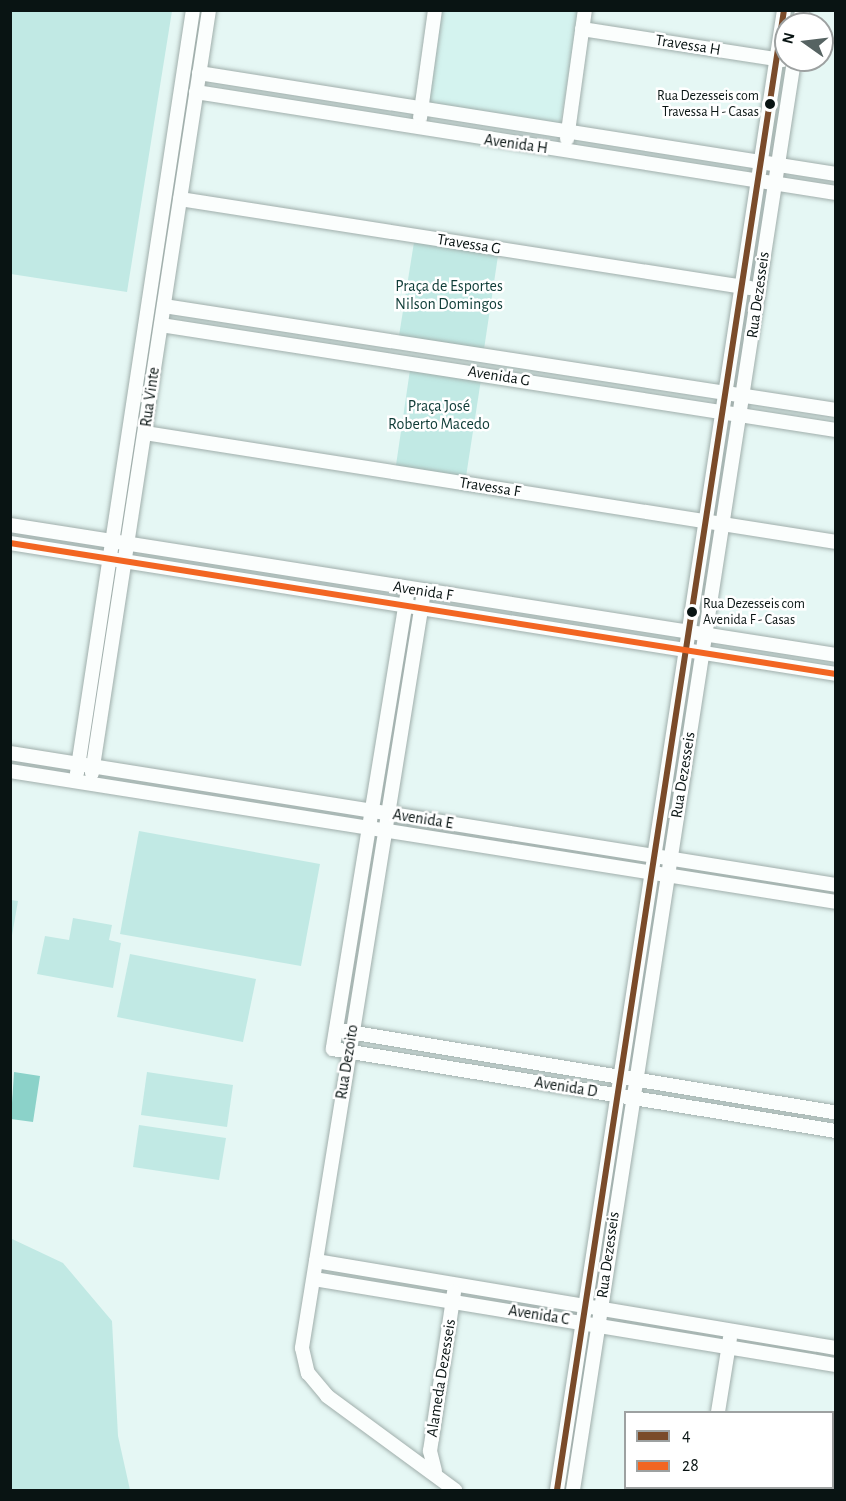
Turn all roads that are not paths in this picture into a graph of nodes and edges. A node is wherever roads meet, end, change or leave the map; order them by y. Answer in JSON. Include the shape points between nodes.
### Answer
{"nodes":[{"id":1,"x":193,"y":10,"type":"edge"},
{"id":2,"x":209,"y":10,"type":"edge"},
{"id":3,"x":435,"y":10,"type":"edge"},
{"id":4,"x":585,"y":10,"type":"edge"},
{"id":5,"x":582,"y":29,"type":"junction"},
{"id":6,"x":774,"y":59,"type":"edge"},
{"id":7,"x":774,"y":72,"type":"edge"},
{"id":8,"x":792,"y":72,"type":"edge"},
{"id":9,"x":199,"y":73,"type":"junction"},
{"id":10,"x":196,"y":92,"type":"junction"},
{"id":11,"x":421,"y":111,"type":"junction"},
{"id":12,"x":418,"y":129,"type":"junction"},
{"id":13,"x":568,"y":133,"type":"junction"},
{"id":14,"x":565,"y":151,"type":"junction"},
{"id":15,"x":760,"y":162,"type":"junction"},
{"id":16,"x":778,"y":164,"type":"junction"},
{"id":17,"x":836,"y":174,"type":"edge"},
{"id":18,"x":757,"y":181,"type":"junction"},
{"id":19,"x":775,"y":183,"type":"junction"},
{"id":20,"x":836,"y":193,"type":"edge"},
{"id":21,"x":180,"y":199,"type":"junction"},
{"id":22,"x":741,"y":287,"type":"junction"},
{"id":23,"x":759,"y":289,"type":"junction"},
{"id":24,"x":164,"y":306,"type":"junction"},
{"id":25,"x":161,"y":325,"type":"junction"},
{"id":26,"x":437,"y":348,"type":"junction"},
{"id":27,"x":434,"y":366,"type":"junction"},
{"id":28,"x":725,"y":393,"type":"junction"},
{"id":29,"x":743,"y":396,"type":"junction"},
{"id":30,"x":832,"y":409,"type":"edge"},
{"id":31,"x":722,"y":412,"type":"junction"},
{"id":32,"x":739,"y":416,"type":"junction"},
{"id":33,"x":831,"y":429,"type":"edge"},
{"id":34,"x":145,"y":433,"type":"junction"},
{"id":35,"x":705,"y":521,"type":"junction"},
{"id":36,"x":722,"y":524,"type":"junction"},
{"id":37,"x":10,"y":525,"type":"edge"},
{"id":38,"x":113,"y":542,"type":"junction"},
{"id":39,"x":836,"y":542,"type":"edge"},
{"id":40,"x":10,"y":543,"type":"edge"},
{"id":41,"x":128,"y":544,"type":"junction"},
{"id":42,"x":111,"y":559,"type":"junction"},
{"id":43,"x":125,"y":561,"type":"junction"},
{"id":44,"x":408,"y":589,"type":"junction"},
{"id":45,"x":424,"y":591,"type":"junction"},
{"id":46,"x":405,"y":606,"type":"junction"},
{"id":47,"x":421,"y":609,"type":"junction"},
{"id":48,"x":688,"y":630,"type":"junction"},
{"id":49,"x":705,"y":634,"type":"junction"},
{"id":50,"x":685,"y":650,"type":"junction"},
{"id":51,"x":702,"y":652,"type":"junction"},
{"id":52,"x":836,"y":655,"type":"edge"},
{"id":53,"x":836,"y":674,"type":"edge"},
{"id":54,"x":10,"y":753,"type":"edge"},
{"id":55,"x":78,"y":764,"type":"junction"},
{"id":56,"x":93,"y":766,"type":"junction"},
{"id":57,"x":10,"y":771,"type":"edge"},
{"id":58,"x":76,"y":781,"type":"junction"},
{"id":59,"x":90,"y":783,"type":"junction"},
{"id":60,"x":380,"y":812,"type":"junction"},
{"id":61,"x":370,"y":829,"type":"junction"},
{"id":62,"x":384,"y":831,"type":"junction"},
{"id":63,"x":653,"y":856,"type":"junction"},
{"id":64,"x":669,"y":859,"type":"junction"},
{"id":65,"x":650,"y":874,"type":"junction"},
{"id":66,"x":667,"y":876,"type":"junction"},
{"id":67,"x":836,"y":885,"type":"edge"},
{"id":68,"x":836,"y":902,"type":"edge"},
{"id":69,"x":336,"y":1030,"type":"junction"},
{"id":70,"x":351,"y":1033,"type":"junction"},
{"id":71,"x":333,"y":1049,"type":"joint"},
{"id":72,"x":349,"y":1051,"type":"junction"},
{"id":73,"x":618,"y":1078,"type":"junction"},
{"id":74,"x":634,"y":1081,"type":"junction"},
{"id":75,"x":615,"y":1095,"type":"junction"},
{"id":76,"x":631,"y":1098,"type":"junction"},
{"id":77,"x":836,"y":1113,"type":"edge"},
{"id":78,"x":836,"y":1131,"type":"edge"},
{"id":79,"x":316,"y":1261,"type":"junction"},
{"id":80,"x":314,"y":1279,"type":"junction"},
{"id":81,"x":455,"y":1285,"type":"junction"},
{"id":82,"x":453,"y":1302,"type":"junction"},
{"id":83,"x":584,"y":1305,"type":"junction"},
{"id":84,"x":600,"y":1307,"type":"junction"},
{"id":85,"x":582,"y":1322,"type":"junction"},
{"id":86,"x":598,"y":1324,"type":"junction"},
{"id":87,"x":732,"y":1330,"type":"junction"},
{"id":88,"x":729,"y":1346,"type":"junction"},
{"id":89,"x":836,"y":1348,"type":"edge"},
{"id":90,"x":836,"y":1365,"type":"edge"},
{"id":91,"x":718,"y":1411,"type":"edge"},
{"id":92,"x":435,"y":1471,"type":"junction"},
{"id":93,"x":455,"y":1491,"type":"edge"},
{"id":94,"x":558,"y":1491,"type":"edge"},
{"id":95,"x":573,"y":1491,"type":"edge"}],
"edges":[{"from":1,"to":38,"type":"street","name":"Rua Vinte"},
{"from":2,"to":9,"type":"street","name":"Rua Vinte"},
{"from":3,"to":11,"type":"street"},
{"from":4,"to":5,"type":"street"},
{"from":5,"to":6,"type":"street","name":"Travessa H"},
{"from":5,"to":13,"type":"street"},
{"from":7,"to":15,"type":"street","name":"Rua Dezesseis"},
{"from":8,"to":16,"type":"street","name":"Rua Dezesseis"},
{"from":9,"to":10,"type":"street","name":"Rua Vinte"},
{"from":9,"to":11,"type":"street","name":"Avenida H"},
{"from":10,"to":12,"type":"street","name":"Avenida H"},
{"from":10,"to":21,"type":"street","name":"Rua Vinte"},
{"from":11,"to":12,"type":"street"},
{"from":11,"to":13,"type":"street","name":"Avenida H"},
{"from":12,"to":14,"type":"street","name":"Avenida H"},
{"from":13,"to":14,"type":"street"},
{"from":13,"to":15,"type":"street","name":"Avenida H"},
{"from":14,"to":18,"type":"street","name":"Avenida H"},
{"from":15,"to":16,"type":"street","name":"Avenida H"},
{"from":15,"to":18,"type":"street","name":"Rua Dezesseis"},
{"from":16,"to":17,"type":"street","name":"Avenida H"},
{"from":16,"to":19,"type":"street","name":"Rua Dezesseis"},
{"from":18,"to":19,"type":"street","name":"Avenida H"},
{"from":18,"to":22,"type":"street","name":"Rua Dezesseis"},
{"from":19,"to":20,"type":"street","name":"Avenida H"},
{"from":19,"to":23,"type":"street","name":"Rua Dezesseis"},
{"from":21,"to":22,"type":"street","name":"Travessa G"},
{"from":21,"to":24,"type":"street","name":"Rua Vinte"},
{"from":22,"to":23,"type":"street","name":"Travessa G"},
{"from":22,"to":28,"type":"street","name":"Rua Dezesseis"},
{"from":23,"to":29,"type":"street","name":"Rua Dezesseis"},
{"from":24,"to":25,"type":"street","name":"Rua Vinte"},
{"from":24,"to":26,"type":"street","name":"Avenida G"},
{"from":25,"to":27,"type":"street","name":"Avenida G"},
{"from":25,"to":34,"type":"street","name":"Rua Vinte"},
{"from":26,"to":27,"type":"street"},
{"from":26,"to":28,"type":"street","name":"Avenida G"},
{"from":27,"to":31,"type":"street","name":"Avenida G"},
{"from":28,"to":29,"type":"street","name":"Avenida G"},
{"from":28,"to":31,"type":"street","name":"Rua Dezesseis"},
{"from":29,"to":30,"type":"street","name":"Avenida G"},
{"from":29,"to":32,"type":"street","name":"Rua Dezesseis"},
{"from":30,"to":33,"type":"street"},
{"from":31,"to":32,"type":"street","name":"Avenida G"},
{"from":31,"to":35,"type":"street","name":"Rua Dezesseis"},
{"from":32,"to":33,"type":"street","name":"Avenida G"},
{"from":32,"to":36,"type":"street","name":"Rua Dezesseis"},
{"from":34,"to":35,"type":"street","name":"Travessa F"},
{"from":34,"to":41,"type":"street","name":"Rua Vinte"},
{"from":35,"to":36,"type":"street","name":"Travessa F"},
{"from":35,"to":48,"type":"street","name":"Rua Dezesseis"},
{"from":36,"to":39,"type":"street","name":"Travessa F"},
{"from":36,"to":49,"type":"street","name":"Rua Dezesseis"},
{"from":37,"to":38,"type":"street","name":"Avenida F"},
{"from":38,"to":41,"type":"street","name":"Avenida F"},
{"from":38,"to":42,"type":"street","name":"Rua Vinte"},
{"from":40,"to":42,"type":"street","name":"Avenida F"},
{"from":41,"to":43,"type":"street","name":"Rua Vinte"},
{"from":41,"to":44,"type":"street","name":"Avenida F"},
{"from":42,"to":43,"type":"street","name":"Avenida F"},
{"from":42,"to":55,"type":"street","name":"Rua Vinte"},
{"from":43,"to":46,"type":"street","name":"Avenida F"},
{"from":43,"to":56,"type":"street","name":"Rua Vinte"},
{"from":44,"to":45,"type":"street","name":"Avenida F"},
{"from":44,"to":46,"type":"street","name":"Rua Dezoito"},
{"from":45,"to":47,"type":"street","name":"Rua Dezoito"},
{"from":45,"to":48,"type":"street","name":"Avenida F"},
{"from":46,"to":47,"type":"street","name":"Avenida F"},
{"from":46,"to":60,"type":"street","name":"Rua Dezoito"},
{"from":47,"to":50,"type":"street","name":"Avenida F"},
{"from":47,"to":60,"type":"street","name":"Rua Dezoito"},
{"from":48,"to":49,"type":"street","name":"Avenida F"},
{"from":48,"to":50,"type":"street","name":"Rua Dezesseis"},
{"from":49,"to":51,"type":"street","name":"Rua Dezesseis"},
{"from":49,"to":52,"type":"street","name":"Avenida F"},
{"from":50,"to":51,"type":"street","name":"Avenida F"},
{"from":50,"to":63,"type":"street","name":"Rua Dezesseis"},
{"from":51,"to":53,"type":"street","name":"Avenida F"},
{"from":51,"to":64,"type":"street","name":"Rua Dezesseis"},
{"from":54,"to":55,"type":"street","name":"Avenida E"},
{"from":55,"to":56,"type":"street","name":"Avenida E"},
{"from":55,"to":58,"type":"street","name":"Rua Vinte"},
{"from":56,"to":59,"type":"street","name":"Rua Vinte"},
{"from":56,"to":60,"type":"street","name":"Avenida E"},
{"from":57,"to":58,"type":"street","name":"Avenida E"},
{"from":58,"to":59,"type":"street","name":"Avenida E"},
{"from":59,"to":61,"type":"street","name":"Avenida E"},
{"from":60,"to":61,"type":"street","name":"Rua Dezoito"},
{"from":60,"to":62,"type":"street","name":"Rua Dezoito"},
{"from":60,"to":63,"type":"street","name":"Avenida E"},
{"from":61,"to":62,"type":"street","name":"Avenida E"},
{"from":61,"to":69,"type":"street","name":"Rua Dezoito"},
{"from":62,"to":65,"type":"street","name":"Avenida E"},
{"from":62,"to":70,"type":"street","name":"Rua Dezoito"},
{"from":63,"to":64,"type":"street","name":"Avenida E"},
{"from":63,"to":65,"type":"street","name":"Rua Dezesseis"},
{"from":64,"to":66,"type":"street","name":"Rua Dezesseis"},
{"from":64,"to":67,"type":"street","name":"Avenida E"},
{"from":65,"to":66,"type":"street","name":"Avenida E"},
{"from":65,"to":73,"type":"street","name":"Rua Dezesseis"},
{"from":66,"to":68,"type":"street","name":"Avenida E"},
{"from":66,"to":74,"type":"street","name":"Rua Dezesseis"},
{"from":69,"to":70,"type":"street","name":"Avenida D"},
{"from":69,"to":71,"type":"street","name":"Rua Dezoito"},
{"from":70,"to":72,"type":"street","name":"Rua Dezoito"},
{"from":70,"to":73,"type":"street","name":"Avenida D"},
{"from":71,"to":72,"type":"street","name":"Avenida D"},
{"from":72,"to":75,"type":"street","name":"Avenida D"},
{"from":72,"to":79,"type":"street","name":"Rua Dezoito"},
{"from":73,"to":74,"type":"street","name":"Avenida D"},
{"from":73,"to":75,"type":"street","name":"Rua Dezesseis"},
{"from":74,"to":76,"type":"street","name":"Rua Dezesseis"},
{"from":74,"to":77,"type":"street","name":"Avenida D"},
{"from":75,"to":76,"type":"street","name":"Avenida D"},
{"from":75,"to":83,"type":"street","name":"Rua Dezesseis"},
{"from":76,"to":78,"type":"street","name":"Avenida D"},
{"from":76,"to":84,"type":"street","name":"Rua Dezesseis"},
{"from":79,"to":80,"type":"street","name":"Rua Dezoito"},
{"from":79,"to":81,"type":"street","name":"Avenida C"},
{"from":80,"to":82,"type":"street","name":"Avenida C"},
{"from":80,"to":92,"type":"street","name":"Rua Dezoito","via":[[302,1348],[308,1373],[343,1408]]},
{"from":81,"to":82,"type":"street","name":"Alameda Dezesseis"},
{"from":81,"to":83,"type":"street","name":"Avenida C"},
{"from":82,"to":85,"type":"street","name":"Avenida C"},
{"from":82,"to":92,"type":"street","name":"Alameda Dezesseis","via":[[430,1451]]},
{"from":83,"to":84,"type":"street","name":"Avenida C"},
{"from":83,"to":85,"type":"street","name":"Rua Dezesseis"},
{"from":84,"to":86,"type":"street","name":"Rua Dezesseis"},
{"from":84,"to":87,"type":"street","name":"Avenida C"},
{"from":85,"to":86,"type":"street","name":"Avenida C"},
{"from":85,"to":94,"type":"street","name":"Rua Dezesseis"},
{"from":86,"to":88,"type":"street","name":"Avenida C"},
{"from":86,"to":95,"type":"street","name":"Rua Dezesseis"},
{"from":87,"to":88,"type":"street"},
{"from":87,"to":89,"type":"street","name":"Avenida C"},
{"from":88,"to":90,"type":"street","name":"Avenida C"},
{"from":88,"to":91,"type":"street"},
{"from":92,"to":93,"type":"street","name":"Rua Dezoito"}]}
